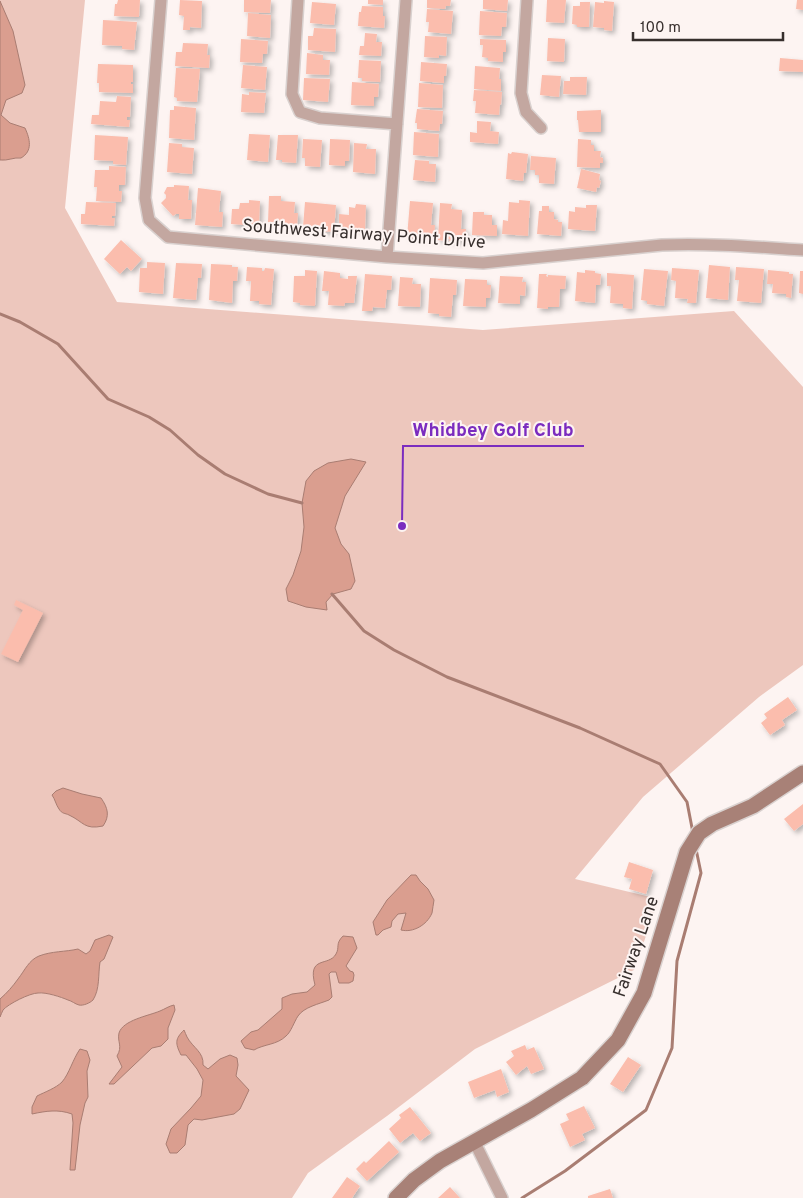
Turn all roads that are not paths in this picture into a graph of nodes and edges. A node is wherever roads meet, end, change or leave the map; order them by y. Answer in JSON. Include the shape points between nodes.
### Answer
{"nodes":[{"id":1,"x":161,"y":0,"type":"edge"},
{"id":2,"x":298,"y":0,"type":"edge"},
{"id":3,"x":406,"y":0,"type":"edge"},
{"id":4,"x":527,"y":0,"type":"edge"},
{"id":5,"x":397,"y":124,"type":"junction"},
{"id":6,"x":541,"y":128,"type":"dead end"},
{"id":7,"x":803,"y":250,"type":"edge"},
{"id":8,"x":387,"y":257,"type":"junction"},
{"id":9,"x":803,"y":773,"type":"edge"},
{"id":10,"x":474,"y":1141,"type":"junction"},
{"id":11,"x":396,"y":1198,"type":"edge"},
{"id":12,"x":502,"y":1198,"type":"edge"}],
"edges":[{"from":1,"to":8,"type":"street","name":"Southwest Fairway Point Drive","via":[[145,198],[149,220],[168,238]]},
{"from":2,"to":5,"type":"street","via":[[292,94],[300,112],[320,118]]},
{"from":3,"to":5,"type":"street"},
{"from":4,"to":6,"type":"street","via":[[521,92],[526,112]]},
{"from":5,"to":8,"type":"street"},
{"from":7,"to":8,"type":"street","name":"Southwest Fairway Point Drive","via":[[687,244],[483,263]]},
{"from":9,"to":10,"type":"street","name":"Fairway Lane","via":[[753,806],[699,833],[688,852],[644,993],[618,1040],[582,1078]]},
{"from":10,"to":11,"type":"street","name":"Fairway Lane","via":[[440,1161]]},
{"from":10,"to":12,"type":"street"}]}
